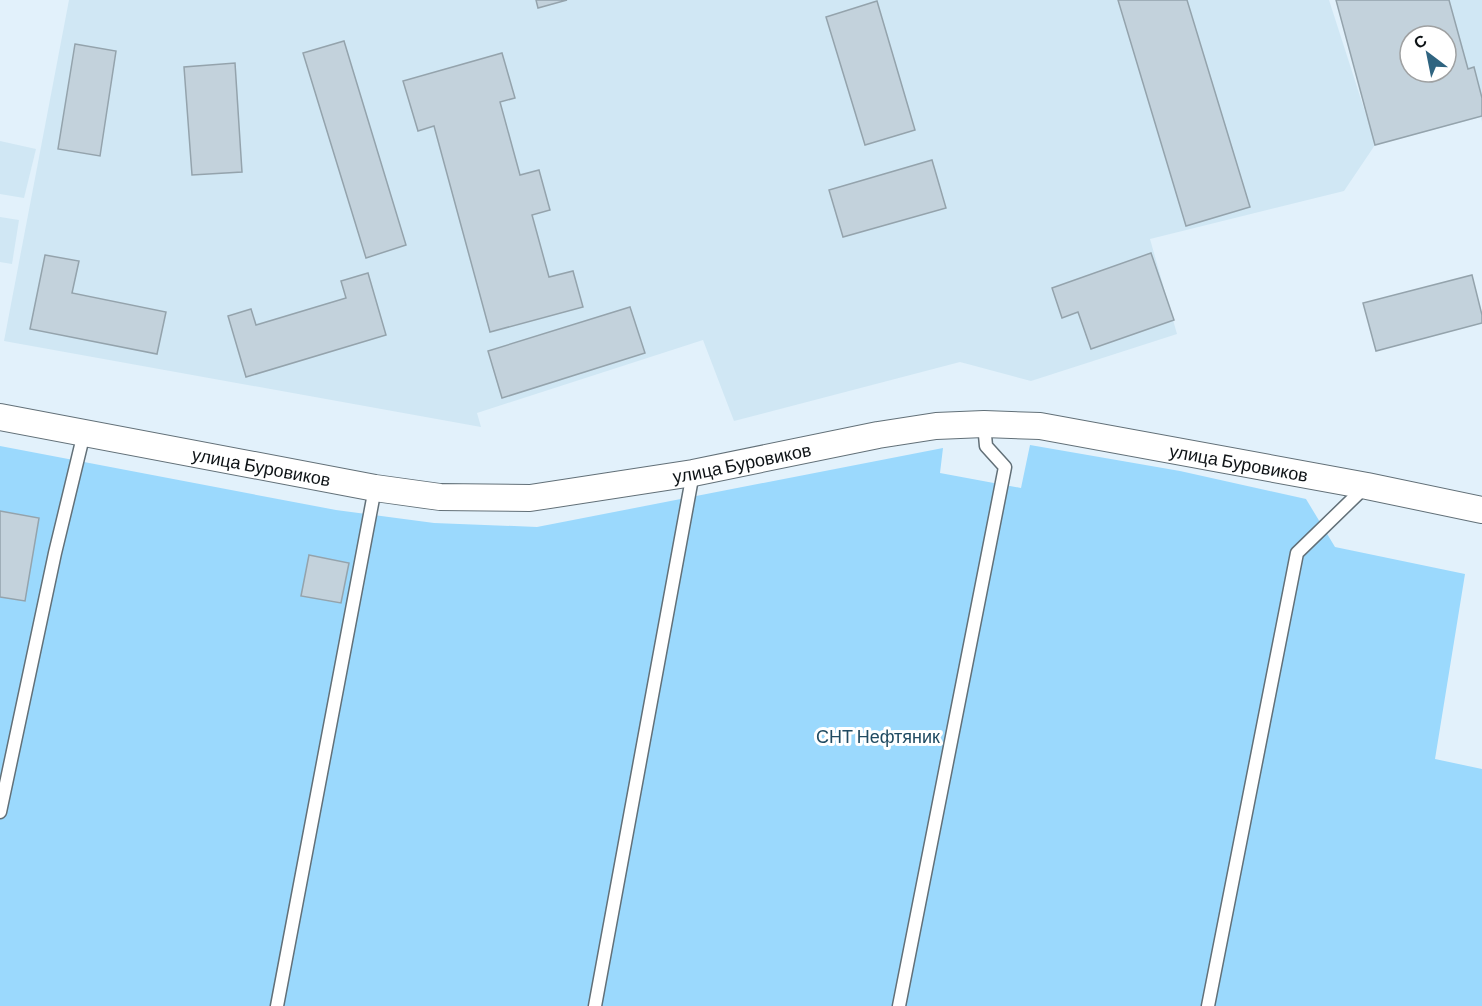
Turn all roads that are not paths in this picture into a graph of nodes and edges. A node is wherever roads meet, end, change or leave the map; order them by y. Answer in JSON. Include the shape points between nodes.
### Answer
{"nodes":[{"id":1,"x":0,"y":417,"type":"edge"},
{"id":2,"x":984,"y":424,"type":"junction"},
{"id":3,"x":84,"y":433,"type":"junction"},
{"id":4,"x":693,"y":473,"type":"junction"},
{"id":5,"x":1367,"y":486,"type":"junction"},
{"id":6,"x":375,"y":488,"type":"junction"},
{"id":7,"x":1482,"y":510,"type":"edge"},
{"id":8,"x":0,"y":812,"type":"edge"},
{"id":9,"x":277,"y":1006,"type":"edge"},
{"id":10,"x":595,"y":1006,"type":"edge"},
{"id":11,"x":899,"y":1006,"type":"edge"},
{"id":12,"x":1208,"y":1006,"type":"edge"}],
"edges":[{"from":1,"to":3,"type":"street","name":"улица Буровиков"},
{"from":2,"to":4,"type":"street","name":"улица Буровиков","via":[[878,435]]},
{"from":2,"to":5,"type":"street","name":"улица Буровиков","via":[[1040,426]]},
{"from":2,"to":11,"type":"lane","via":[[986,446],[1005,467]]},
{"from":3,"to":6,"type":"street","name":"улица Буровиков"},
{"from":3,"to":8,"type":"lane"},
{"from":4,"to":6,"type":"street","name":"улица Буровиков","via":[[530,498],[440,497]]},
{"from":4,"to":10,"type":"lane"},
{"from":5,"to":7,"type":"street","name":"улица Буровиков"},
{"from":5,"to":12,"type":"lane","via":[[1297,553]]},
{"from":6,"to":9,"type":"lane"}]}
